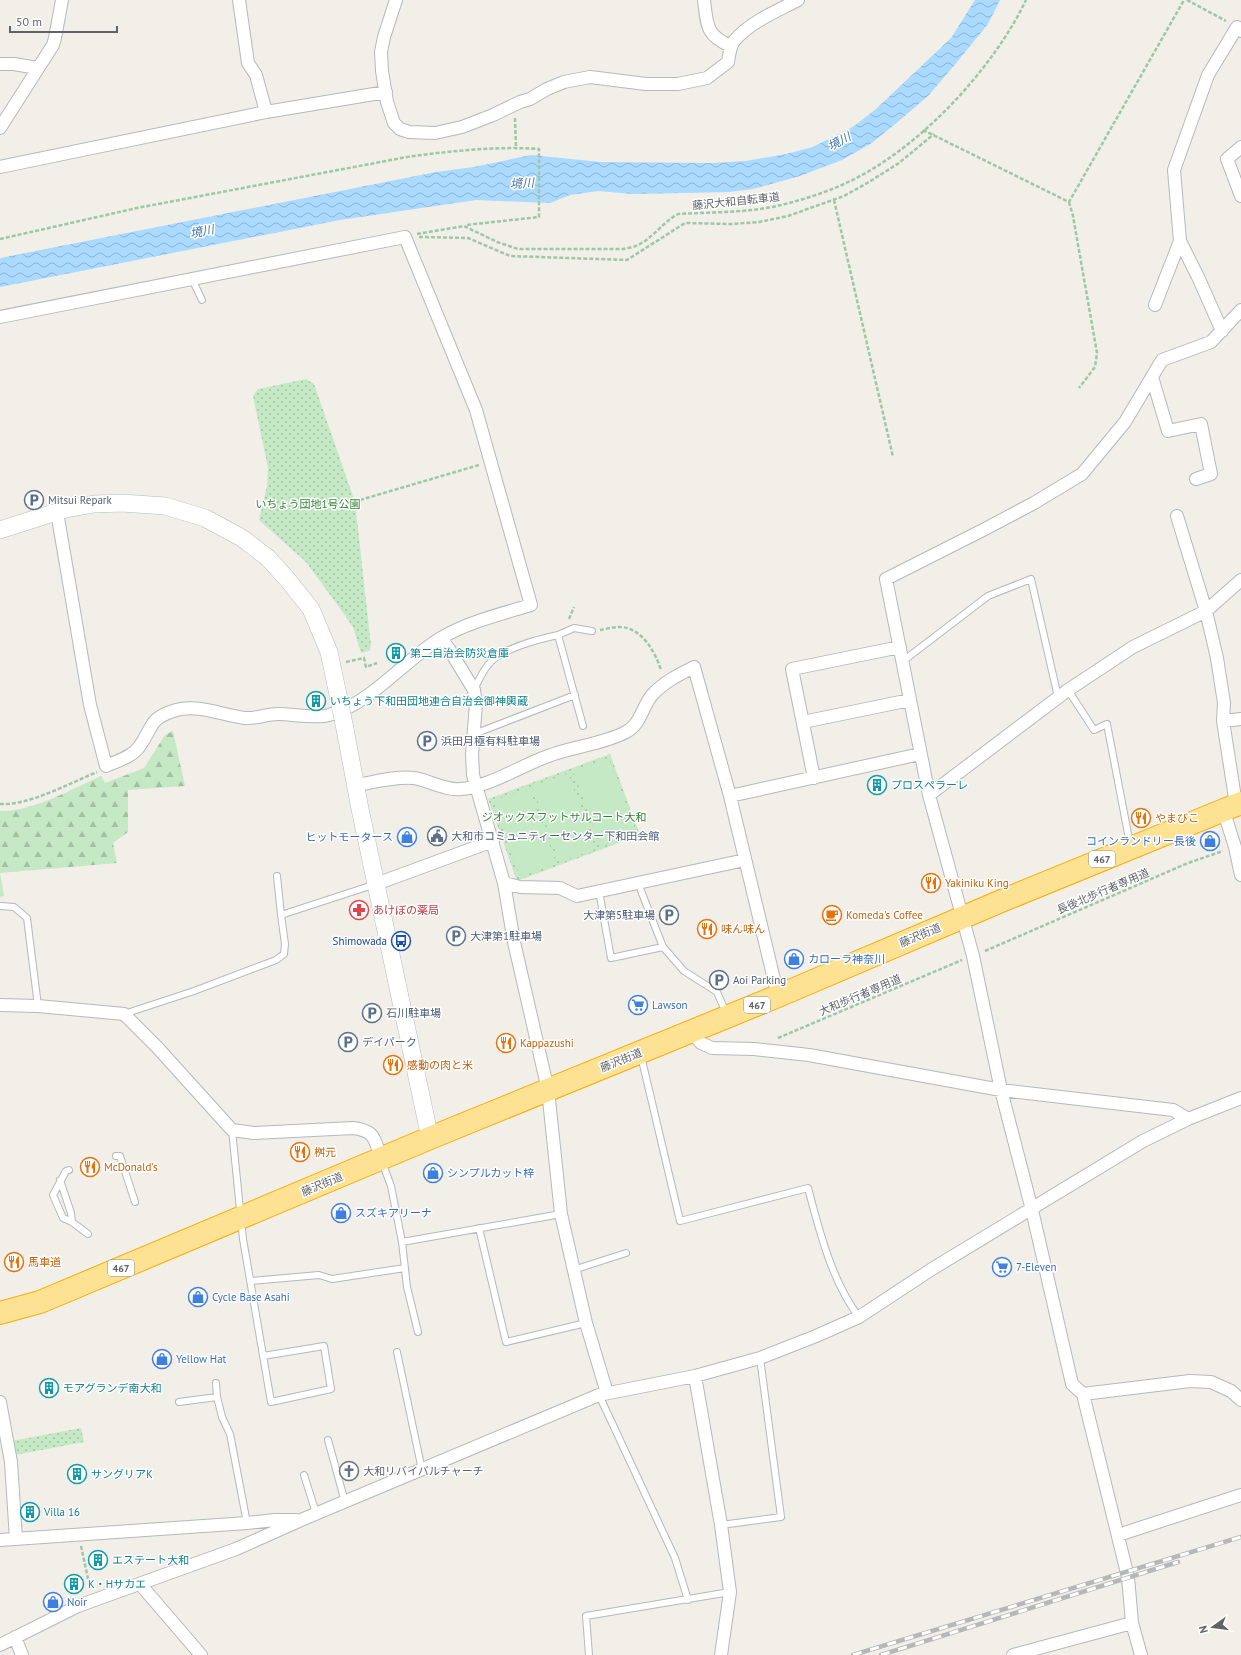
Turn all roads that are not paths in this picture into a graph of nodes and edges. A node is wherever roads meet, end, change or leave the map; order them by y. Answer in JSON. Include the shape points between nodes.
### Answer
{"nodes":[{"id":1,"x":62,"y":0,"type":"edge"},
{"id":2,"x":239,"y":0,"type":"edge"},
{"id":3,"x":396,"y":0,"type":"edge"},
{"id":4,"x":704,"y":0,"type":"edge"},
{"id":5,"x":798,"y":0,"type":"edge"},
{"id":6,"x":1239,"y":29,"type":"edge"},
{"id":7,"x":731,"y":46,"type":"junction"},
{"id":8,"x":0,"y":64,"type":"edge"},
{"id":9,"x":37,"y":68,"type":"junction"},
{"id":10,"x":386,"y":92,"type":"junction"},
{"id":11,"x":266,"y":112,"type":"junction"},
{"id":12,"x":0,"y":128,"type":"edge"},
{"id":13,"x":1241,"y":147,"type":"edge"},
{"id":14,"x":0,"y":167,"type":"edge"},
{"id":15,"x":1241,"y":196,"type":"edge"},
{"id":16,"x":1180,"y":241,"type":"junction"},
{"id":17,"x":192,"y":279,"type":"junction"},
{"id":18,"x":202,"y":300,"type":"dead end"},
{"id":19,"x":1155,"y":305,"type":"dead end"},
{"id":20,"x":1241,"y":310,"type":"edge"},
{"id":21,"x":0,"y":317,"type":"edge"},
{"id":22,"x":1222,"y":331,"type":"junction"},
{"id":23,"x":1152,"y":377,"type":"junction"},
{"id":24,"x":1196,"y":479,"type":"dead end"},
{"id":25,"x":57,"y":512,"type":"junction"},
{"id":26,"x":1177,"y":516,"type":"dead end"},
{"id":27,"x":0,"y":530,"type":"edge"},
{"id":28,"x":1241,"y":580,"type":"edge"},
{"id":29,"x":1206,"y":612,"type":"junction"},
{"id":30,"x":592,"y":630,"type":"road end"},
{"id":31,"x":558,"y":635,"type":"junction"},
{"id":32,"x":441,"y":638,"type":"junction"},
{"id":33,"x":900,"y":647,"type":"junction"},
{"id":34,"x":903,"y":661,"type":"junction"},
{"id":35,"x":474,"y":690,"type":"junction"},
{"id":36,"x":1063,"y":693,"type":"junction"},
{"id":37,"x":575,"y":695,"type":"junction"},
{"id":38,"x":910,"y":700,"type":"junction"},
{"id":39,"x":1241,"y":719,"type":"edge"},
{"id":40,"x":1223,"y":721,"type":"junction"},
{"id":41,"x":803,"y":722,"type":"junction"},
{"id":42,"x":583,"y":726,"type":"dead end"},
{"id":43,"x":474,"y":734,"type":"junction"},
{"id":44,"x":920,"y":754,"type":"junction"},
{"id":45,"x":814,"y":778,"type":"junction"},
{"id":46,"x":357,"y":785,"type":"junction"},
{"id":47,"x":476,"y":786,"type":"junction"},
{"id":48,"x":929,"y":795,"type":"junction"},
{"id":49,"x":730,"y":796,"type":"junction"},
{"id":50,"x":1233,"y":805,"type":"edge"},
{"id":51,"x":493,"y":841,"type":"junction"},
{"id":52,"x":1131,"y":847,"type":"junction"},
{"id":53,"x":745,"y":860,"type":"junction"},
{"id":54,"x":1241,"y":875,"type":"edge"},
{"id":55,"x":277,"y":876,"type":"dead end"},
{"id":56,"x":504,"y":883,"type":"junction"},
{"id":57,"x":638,"y":883,"type":"junction"},
{"id":58,"x":376,"y":884,"type":"junction"},
{"id":59,"x":598,"y":891,"type":"junction"},
{"id":60,"x":0,"y":906,"type":"edge"},
{"id":61,"x":281,"y":915,"type":"junction"},
{"id":62,"x":964,"y":917,"type":"junction"},
{"id":63,"x":663,"y":947,"type":"junction"},
{"id":64,"x":778,"y":996,"type":"junction"},
{"id":65,"x":0,"y":1005,"type":"edge"},
{"id":66,"x":38,"y":1006,"type":"junction"},
{"id":67,"x":124,"y":1014,"type":"junction"},
{"id":68,"x":728,"y":1017,"type":"junction"},
{"id":69,"x":691,"y":1032,"type":"junction"},
{"id":70,"x":640,"y":1052,"type":"junction"},
{"id":71,"x":548,"y":1090,"type":"junction"},
{"id":72,"x":1001,"y":1090,"type":"junction"},
{"id":73,"x":1241,"y":1098,"type":"edge"},
{"id":74,"x":1188,"y":1119,"type":"junction"},
{"id":75,"x":232,"y":1130,"type":"junction"},
{"id":76,"x":430,"y":1138,"type":"junction"},
{"id":77,"x":116,"y":1156,"type":"dead end"},
{"id":78,"x":381,"y":1158,"type":"junction"},
{"id":79,"x":69,"y":1170,"type":"dead end"},
{"id":80,"x":60,"y":1180,"type":"junction"},
{"id":81,"x":135,"y":1202,"type":"dead end"},
{"id":82,"x":1032,"y":1210,"type":"junction"},
{"id":83,"x":561,"y":1214,"type":"junction"},
{"id":84,"x":240,"y":1218,"type":"junction"},
{"id":85,"x":72,"y":1222,"type":"junction"},
{"id":86,"x":479,"y":1228,"type":"junction"},
{"id":87,"x":88,"y":1234,"type":"dead end"},
{"id":88,"x":402,"y":1242,"type":"junction"},
{"id":89,"x":626,"y":1254,"type":"dead end"},
{"id":90,"x":405,"y":1268,"type":"junction"},
{"id":91,"x":573,"y":1270,"type":"junction"},
{"id":92,"x":250,"y":1281,"type":"junction"},
{"id":93,"x":0,"y":1313,"type":"edge"},
{"id":94,"x":859,"y":1317,"type":"junction"},
{"id":95,"x":586,"y":1323,"type":"junction"},
{"id":96,"x":418,"y":1332,"type":"dead end"},
{"id":97,"x":397,"y":1352,"type":"dead end"},
{"id":98,"x":263,"y":1356,"type":"junction"},
{"id":99,"x":760,"y":1358,"type":"junction"},
{"id":100,"x":695,"y":1376,"type":"junction"},
{"id":101,"x":216,"y":1383,"type":"dead end"},
{"id":102,"x":603,"y":1394,"type":"junction"},
{"id":103,"x":1083,"y":1394,"type":"junction"},
{"id":104,"x":217,"y":1397,"type":"junction"},
{"id":105,"x":1241,"y":1400,"type":"edge"},
{"id":106,"x":0,"y":1402,"type":"edge"},
{"id":107,"x":179,"y":1402,"type":"dead end"},
{"id":108,"x":328,"y":1440,"type":"dead end"},
{"id":109,"x":5,"y":1463,"type":"edge"},
{"id":110,"x":422,"y":1470,"type":"junction"},
{"id":111,"x":304,"y":1475,"type":"dead end"},
{"id":112,"x":1241,"y":1495,"type":"edge"},
{"id":113,"x":345,"y":1502,"type":"junction"},
{"id":114,"x":316,"y":1513,"type":"junction"},
{"id":115,"x":301,"y":1520,"type":"junction"},
{"id":116,"x":247,"y":1523,"type":"junction"},
{"id":117,"x":721,"y":1525,"type":"junction"},
{"id":118,"x":1118,"y":1535,"type":"junction"},
{"id":119,"x":16,"y":1539,"type":"junction"},
{"id":120,"x":0,"y":1540,"type":"edge"},
{"id":121,"x":140,"y":1584,"type":"junction"},
{"id":122,"x":730,"y":1592,"type":"junction"},
{"id":123,"x":688,"y":1600,"type":"junction"},
{"id":124,"x":1132,"y":1623,"type":"junction"},
{"id":125,"x":15,"y":1638,"type":"junction"},
{"id":126,"x":0,"y":1644,"type":"edge"},
{"id":127,"x":22,"y":1655,"type":"edge"},
{"id":128,"x":201,"y":1655,"type":"edge"},
{"id":129,"x":589,"y":1655,"type":"edge"},
{"id":130,"x":721,"y":1655,"type":"edge"},
{"id":131,"x":1013,"y":1655,"type":"edge"},
{"id":132,"x":1141,"y":1655,"type":"edge"}],
"edges":[{"from":1,"to":9,"type":"street","via":[[55,38]]},
{"from":2,"to":11,"type":"street","via":[[248,63],[256,75]]},
{"from":3,"to":10,"type":"street","via":[[381,52]]},
{"from":4,"to":7,"type":"street","via":[[711,34],[718,41]]},
{"from":5,"to":7,"type":"street","via":[[756,23]]},
{"from":6,"to":16,"type":"street","via":[[1208,75],[1174,170]]},
{"from":7,"to":10,"type":"street","via":[[728,62],[707,78],[678,84],[646,84],[590,77],[564,82],[505,108],[493,116],[446,131],[425,134],[409,132],[394,124]]},
{"from":8,"to":9,"type":"street"},
{"from":9,"to":12,"type":"street"},
{"from":10,"to":11,"type":"street"},
{"from":11,"to":14,"type":"street"},
{"from":13,"to":15,"type":"street","via":[[1227,159]]},
{"from":16,"to":19,"type":"street"},
{"from":16,"to":22,"type":"street"},
{"from":17,"to":18,"type":"lane"},
{"from":17,"to":21,"type":"street"},
{"from":17,"to":32,"type":"street","via":[[405,237],[476,410],[531,605],[475,622]]},
{"from":20,"to":22,"type":"street"},
{"from":22,"to":23,"type":"street","via":[[1211,342],[1162,360]]},
{"from":23,"to":24,"type":"street","via":[[1168,431],[1200,424],[1211,474]]},
{"from":23,"to":33,"type":"street","via":[[1125,422],[1082,474],[1008,516],[886,579]]},
{"from":25,"to":27,"type":"street"},
{"from":25,"to":32,"type":"street","via":[[90,705],[106,766],[130,755],[139,747],[152,723],[164,714],[178,710],[193,708],[246,718],[276,714],[310,716],[334,713],[360,701]]},
{"from":25,"to":46,"type":"street","bridge":true,"via":[[94,504],[165,506],[204,518],[242,538],[268,558],[311,609],[329,652]]},
{"from":26,"to":29,"type":"street"},
{"from":28,"to":29,"type":"street"},
{"from":29,"to":36,"type":"street","via":[[1133,647]]},
{"from":29,"to":40,"type":"street","via":[[1217,658],[1224,703]]},
{"from":30,"to":31,"type":"lane","via":[[574,628]]},
{"from":31,"to":35,"type":"lane","via":[[520,646],[498,657],[488,665]]},
{"from":31,"to":37,"type":"lane"},
{"from":32,"to":35,"type":"street"},
{"from":33,"to":34,"type":"street"},
{"from":33,"to":41,"type":"street","via":[[792,670]]},
{"from":34,"to":36,"type":"lane","via":[[988,596],[1031,579]]},
{"from":34,"to":38,"type":"street"},
{"from":35,"to":43,"type":"street"},
{"from":36,"to":48,"type":"street"},
{"from":36,"to":52,"type":"lane","via":[[1094,730],[1107,724]]},
{"from":37,"to":42,"type":"lane"},
{"from":37,"to":43,"type":"lane"},
{"from":38,"to":41,"type":"street"},
{"from":38,"to":44,"type":"street"},
{"from":39,"to":40,"type":"street"},
{"from":40,"to":50,"type":"street"},
{"from":41,"to":45,"type":"street"},
{"from":43,"to":47,"type":"street","via":[[473,768]]},
{"from":44,"to":45,"type":"street"},
{"from":44,"to":48,"type":"street"},
{"from":45,"to":49,"type":"street"},
{"from":46,"to":47,"type":"street","via":[[399,777],[415,778],[459,790]]},
{"from":46,"to":58,"type":"street"},
{"from":47,"to":49,"type":"street","via":[[551,755],[617,736],[629,730],[640,719],[644,706],[651,696],[668,680],[694,667]]},
{"from":47,"to":51,"type":"street"},
{"from":48,"to":62,"type":"street"},
{"from":49,"to":53,"type":"street"},
{"from":50,"to":52,"type":"highway","name":"藤沢街道","number":"467"},
{"from":50,"to":54,"type":"street","via":[[1235,847]]},
{"from":51,"to":56,"type":"street"},
{"from":51,"to":58,"type":"street"},
{"from":52,"to":62,"type":"highway","name":"藤沢街道","number":"467"},
{"from":53,"to":57,"type":"street"},
{"from":53,"to":64,"type":"street"},
{"from":55,"to":61,"type":"lane"},
{"from":56,"to":59,"type":"street","via":[[520,887],[560,888],[576,896]]},
{"from":56,"to":71,"type":"street","via":[[515,949]]},
{"from":57,"to":59,"type":"street"},
{"from":57,"to":63,"type":"lane"},
{"from":58,"to":61,"type":"lane"},
{"from":58,"to":76,"type":"street"},
{"from":59,"to":63,"type":"lane","via":[[611,958]]},
{"from":60,"to":66,"type":"lane","via":[[14,907],[27,918]]},
{"from":61,"to":67,"type":"lane","via":[[284,954],[276,960]]},
{"from":62,"to":64,"type":"highway","name":"藤沢街道","number":"467"},
{"from":62,"to":72,"type":"street"},
{"from":63,"to":68,"type":"lane","via":[[684,972],[717,992]]},
{"from":64,"to":68,"type":"highway","name":"藤沢街道","number":"467"},
{"from":65,"to":66,"type":"street"},
{"from":66,"to":67,"type":"street"},
{"from":67,"to":75,"type":"street"},
{"from":68,"to":69,"type":"highway","name":"藤沢街道","number":"467"},
{"from":69,"to":70,"type":"highway","name":"藤沢街道","number":"467"},
{"from":69,"to":72,"type":"street","via":[[700,1043],[712,1048],[754,1049],[809,1055]]},
{"from":70,"to":71,"type":"highway","name":"藤沢街道","number":"467"},
{"from":70,"to":94,"type":"lane","via":[[680,1222],[808,1188],[826,1252],[849,1304]]},
{"from":71,"to":76,"type":"highway","name":"藤沢街道","number":"467"},
{"from":71,"to":83,"type":"street"},
{"from":72,"to":74,"type":"street","via":[[1173,1110]]},
{"from":72,"to":82,"type":"street"},
{"from":73,"to":74,"type":"street"},
{"from":74,"to":82,"type":"street","via":[[1143,1141]]},
{"from":75,"to":78,"type":"street","via":[[254,1133],[353,1128],[366,1130],[373,1136]]},
{"from":75,"to":84,"type":"lane"},
{"from":76,"to":78,"type":"highway","name":"藤沢街道","number":"467"},
{"from":77,"to":81,"type":"lane","via":[[120,1156]]},
{"from":78,"to":84,"type":"highway","name":"藤沢街道","number":"467"},
{"from":78,"to":88,"type":"lane","via":[[391,1186]]},
{"from":79,"to":80,"type":"lane"},
{"from":80,"to":85,"type":"lane"},
{"from":80,"to":85,"type":"lane","via":[[53,1195],[63,1218]]},
{"from":82,"to":94,"type":"street","via":[[932,1269]]},
{"from":82,"to":103,"type":"street","via":[[1072,1384]]},
{"from":83,"to":86,"type":"lane"},
{"from":83,"to":91,"type":"street"},
{"from":84,"to":92,"type":"lane"},
{"from":84,"to":93,"type":"highway","name":"藤沢街道","number":"467","via":[[40,1302]]},
{"from":85,"to":87,"type":"lane"},
{"from":86,"to":88,"type":"lane"},
{"from":86,"to":95,"type":"lane","via":[[506,1342]]},
{"from":88,"to":90,"type":"lane"},
{"from":89,"to":91,"type":"lane"},
{"from":90,"to":92,"type":"lane","via":[[332,1279],[319,1275]]},
{"from":90,"to":96,"type":"lane"},
{"from":91,"to":95,"type":"street"},
{"from":92,"to":98,"type":"lane"},
{"from":94,"to":99,"type":"street"},
{"from":95,"to":102,"type":"street"},
{"from":97,"to":110,"type":"lane"},
{"from":98,"to":98,"type":"lane","via":[[324,1346],[331,1389],[271,1402]]},
{"from":99,"to":100,"type":"street"},
{"from":99,"to":117,"type":"lane","via":[[781,1518]]},
{"from":100,"to":102,"type":"street"},
{"from":100,"to":117,"type":"street"},
{"from":101,"to":104,"type":"lane"},
{"from":102,"to":110,"type":"street"},
{"from":102,"to":123,"type":"lane","via":[[675,1558]]},
{"from":103,"to":105,"type":"street","via":[[1190,1381],[1211,1382]]},
{"from":103,"to":118,"type":"street"},
{"from":104,"to":107,"type":"lane"},
{"from":104,"to":116,"type":"lane","via":[[230,1434]]},
{"from":106,"to":109,"type":"street"},
{"from":108,"to":113,"type":"lane"},
{"from":109,"to":119,"type":"street"},
{"from":110,"to":113,"type":"street"},
{"from":111,"to":114,"type":"lane"},
{"from":112,"to":118,"type":"street"},
{"from":113,"to":114,"type":"street"},
{"from":114,"to":115,"type":"street"},
{"from":115,"to":116,"type":"street"},
{"from":115,"to":121,"type":"street","via":[[236,1549]]},
{"from":116,"to":119,"type":"street"},
{"from":117,"to":122,"type":"street"},
{"from":118,"to":124,"type":"street","via":[[1128,1577]]},
{"from":119,"to":120,"type":"street"},
{"from":121,"to":125,"type":"street","via":[[92,1601]]},
{"from":121,"to":128,"type":"street"},
{"from":122,"to":123,"type":"lane"},
{"from":122,"to":130,"type":"street"},
{"from":123,"to":129,"type":"lane","via":[[586,1616]]},
{"from":124,"to":131,"type":"street"},
{"from":124,"to":132,"type":"street"},
{"from":125,"to":126,"type":"street"},
{"from":125,"to":127,"type":"street"}]}
